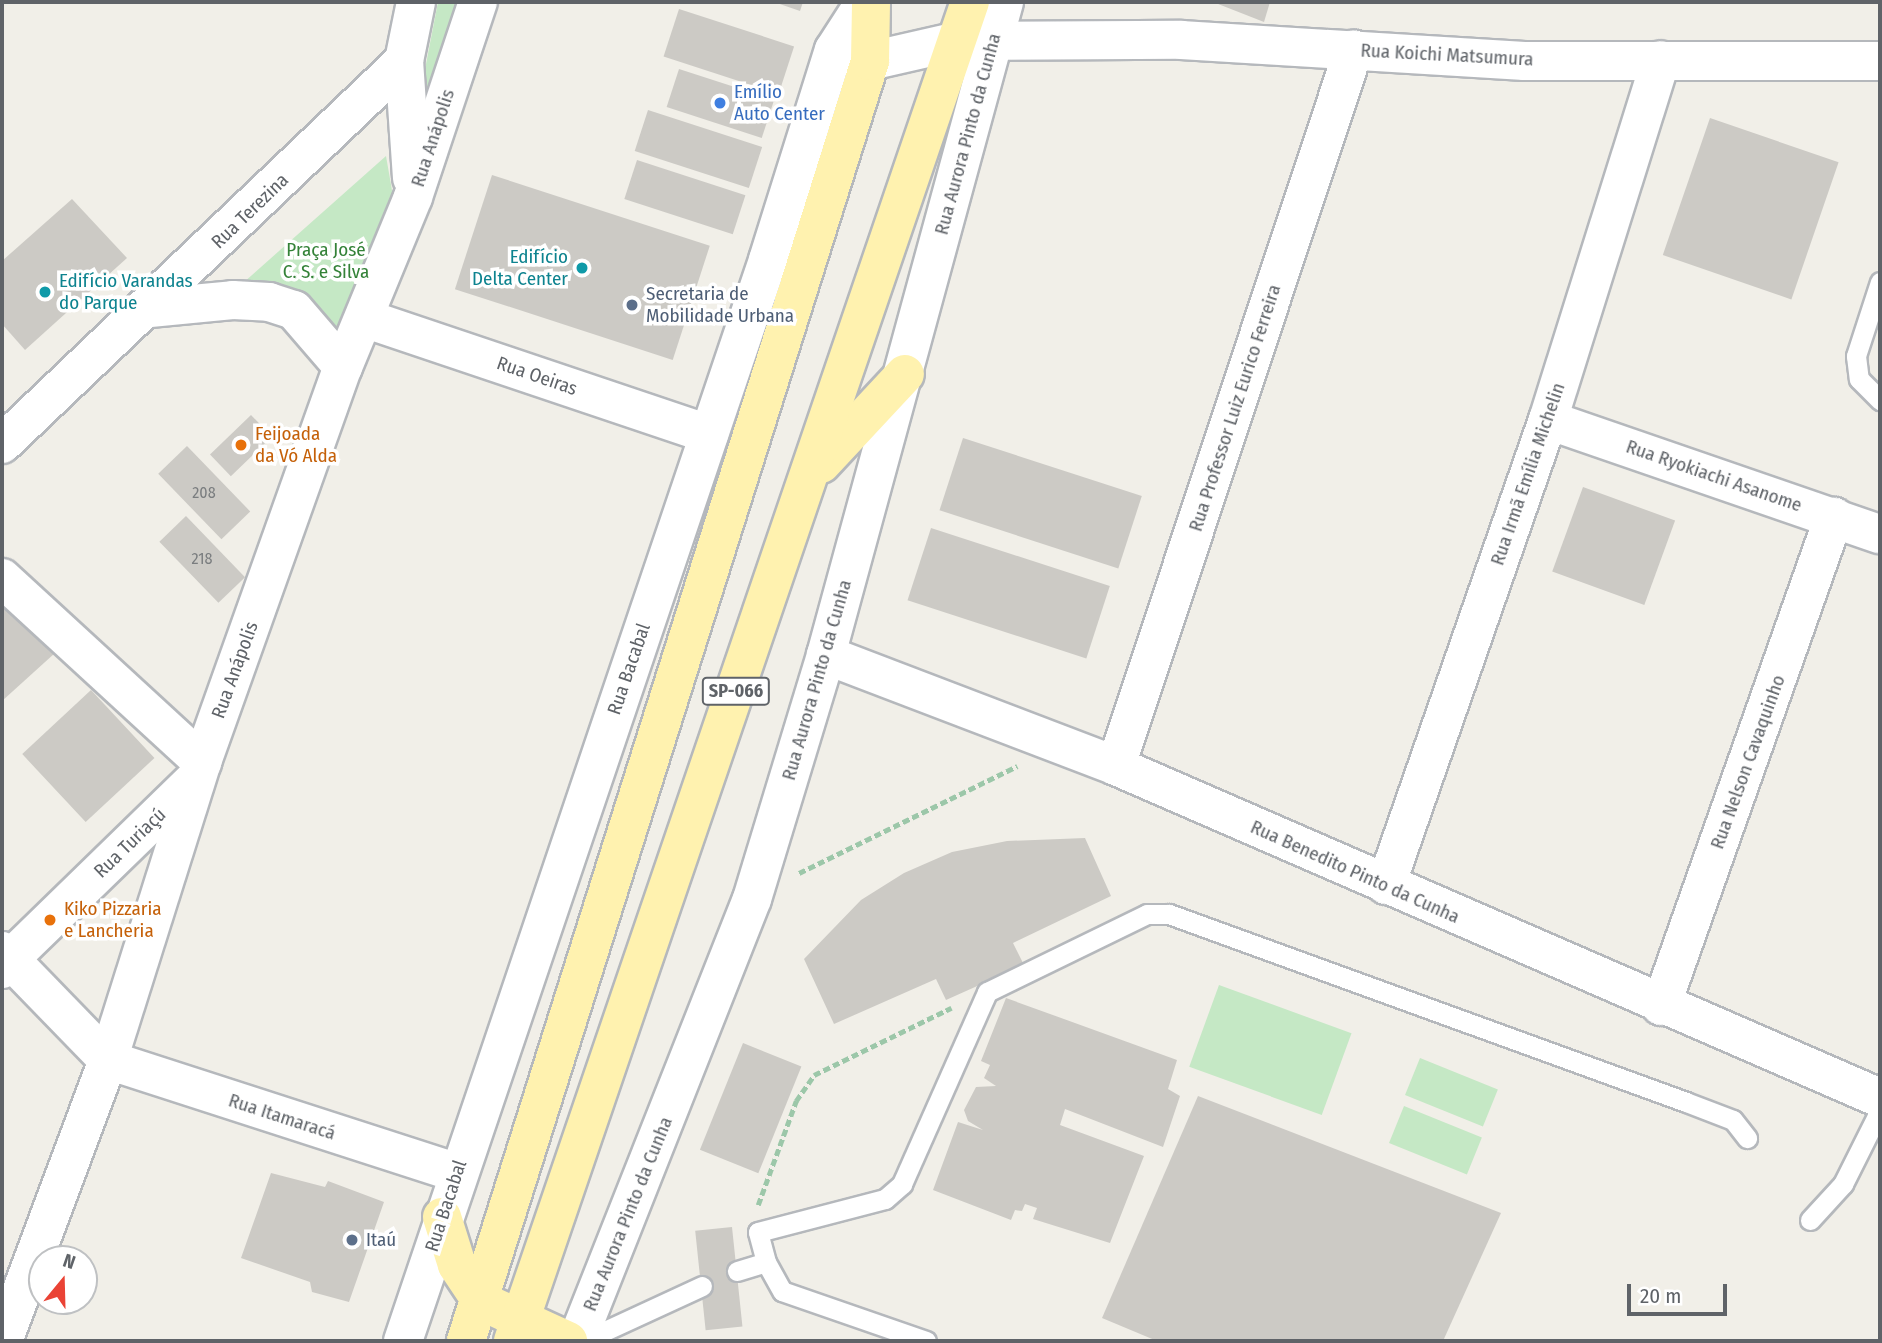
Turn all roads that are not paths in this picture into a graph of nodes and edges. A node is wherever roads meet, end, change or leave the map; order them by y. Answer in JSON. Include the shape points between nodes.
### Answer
{"nodes":[{"id":1,"x":416,"y":2,"type":"edge"},
{"id":2,"x":478,"y":2,"type":"edge"},
{"id":3,"x":865,"y":2,"type":"edge"},
{"id":4,"x":872,"y":2,"type":"edge"},
{"id":5,"x":970,"y":2,"type":"edge"},
{"id":6,"x":1004,"y":2,"type":"edge"},
{"id":7,"x":988,"y":41,"type":"junction"},
{"id":8,"x":1354,"y":49,"type":"junction"},
{"id":9,"x":852,"y":56,"type":"junction"},
{"id":10,"x":1661,"y":60,"type":"junction"},
{"id":11,"x":404,"y":61,"type":"junction"},
{"id":12,"x":1880,"y":61,"type":"edge"},
{"id":13,"x":413,"y":197,"type":"junction"},
{"id":14,"x":1880,"y":282,"type":"edge"},
{"id":15,"x":150,"y":308,"type":"junction"},
{"id":16,"x":364,"y":318,"type":"junction"},
{"id":17,"x":343,"y":368,"type":"junction"},
{"id":18,"x":905,"y":374,"type":"junction"},
{"id":19,"x":1880,"y":400,"type":"edge"},
{"id":20,"x":1548,"y":420,"type":"junction"},
{"id":21,"x":709,"y":434,"type":"junction"},
{"id":22,"x":2,"y":444,"type":"edge"},
{"id":23,"x":810,"y":475,"type":"junction"},
{"id":24,"x":1834,"y":517,"type":"junction"},
{"id":25,"x":1880,"y":534,"type":"edge"},
{"id":26,"x":2,"y":578,"type":"edge"},
{"id":27,"x":826,"y":655,"type":"junction"},
{"id":28,"x":1116,"y":766,"type":"junction"},
{"id":29,"x":200,"y":769,"type":"junction"},
{"id":30,"x":1386,"y":886,"type":"junction"},
{"id":31,"x":4,"y":960,"type":"edge"},
{"id":32,"x":1661,"y":1006,"type":"junction"},
{"id":33,"x":108,"y":1060,"type":"junction"},
{"id":34,"x":1880,"y":1098,"type":"edge"},
{"id":35,"x":1880,"y":1110,"type":"edge"},
{"id":36,"x":1747,"y":1138,"type":"dead end"},
{"id":37,"x":457,"y":1173,"type":"junction"},
{"id":38,"x":442,"y":1217,"type":"junction"},
{"id":39,"x":1810,"y":1220,"type":"dead end"},
{"id":40,"x":766,"y":1262,"type":"junction"},
{"id":41,"x":737,"y":1271,"type":"dead end"},
{"id":42,"x":702,"y":1286,"type":"dead end"},
{"id":43,"x":481,"y":1301,"type":"junction"},
{"id":44,"x":517,"y":1331,"type":"edge"},
{"id":45,"x":3,"y":1341,"type":"edge"},
{"id":46,"x":403,"y":1341,"type":"edge"},
{"id":47,"x":466,"y":1341,"type":"edge"},
{"id":48,"x":568,"y":1341,"type":"edge"},
{"id":49,"x":577,"y":1341,"type":"edge"},
{"id":50,"x":583,"y":1341,"type":"edge"},
{"id":51,"x":926,"y":1341,"type":"edge"}],
"edges":[{"from":1,"to":11,"type":"street"},
{"from":2,"to":13,"type":"street","name":"Rua Anápolis"},
{"from":3,"to":9,"type":"street","name":"Rua Bacabal"},
{"from":4,"to":9,"type":"main road","number":"SP-066"},
{"from":5,"to":7,"type":"main road","number":"SP-066"},
{"from":6,"to":7,"type":"street","name":"Rua Aurora Pinto da Cunha"},
{"from":7,"to":8,"type":"street","name":"Rua Koichi Matsumura","via":[[1181,40]]},
{"from":7,"to":9,"type":"street","name":"Rua Koichi Matsumura"},
{"from":7,"to":18,"type":"street","name":"Rua Aurora Pinto da Cunha"},
{"from":7,"to":23,"type":"main road","number":"SP-066"},
{"from":8,"to":10,"type":"street","name":"Rua Koichi Matsumura","via":[[1524,61]]},
{"from":8,"to":28,"type":"street","name":"Rua Professor Luiz Eurico Ferreira"},
{"from":9,"to":21,"type":"street","name":"Rua Bacabal"},
{"from":9,"to":43,"type":"main road","number":"SP-066"},
{"from":10,"to":12,"type":"street","name":"Rua Koichi Matsumura"},
{"from":10,"to":20,"type":"street","name":"Rua Irmã Emília Michelin"},
{"from":11,"to":13,"type":"street"},
{"from":11,"to":15,"type":"street","name":"Rua Terezina"},
{"from":13,"to":16,"type":"street","name":"Rua Anápolis"},
{"from":14,"to":19,"type":"lane","via":[[1856,356],[1859,379]]},
{"from":15,"to":17,"type":"street","via":[[233,300],[269,302],[294,310]]},
{"from":15,"to":22,"type":"street","name":"Rua Terezina"},
{"from":16,"to":17,"type":"street","name":"Rua Anápolis"},
{"from":16,"to":21,"type":"street","name":"Rua Oeiras"},
{"from":17,"to":29,"type":"street","name":"Rua Anápolis"},
{"from":18,"to":23,"type":"main road"},
{"from":18,"to":27,"type":"street","name":"Rua Aurora Pinto da Cunha"},
{"from":20,"to":24,"type":"street","name":"Rua Ryokiachi Asanome"},
{"from":20,"to":30,"type":"street","name":"Rua Irmã Emília Michelin"},
{"from":21,"to":37,"type":"street","name":"Rua Bacabal"},
{"from":23,"to":44,"type":"main road","number":"SP-066"},
{"from":24,"to":25,"type":"street","name":"Rua Ryokiachi Asanome"},
{"from":24,"to":32,"type":"street","name":"Rua Nelson Cavaquinho"},
{"from":26,"to":29,"type":"street"},
{"from":27,"to":28,"type":"street","name":"Rua Benedito Pinto da Cunha"},
{"from":27,"to":49,"type":"street","name":"Rua Aurora Pinto da Cunha","via":[[752,899]]},
{"from":28,"to":30,"type":"street","name":"Rua Benedito Pinto da Cunha"},
{"from":29,"to":31,"type":"street","name":"Rua Turiaçú"},
{"from":29,"to":33,"type":"street","name":"Rua Anápolis"},
{"from":30,"to":32,"type":"street","name":"Rua Benedito Pinto da Cunha"},
{"from":31,"to":33,"type":"street"},
{"from":32,"to":34,"type":"street","name":"Rua Benedito Pinto da Cunha"},
{"from":33,"to":37,"type":"street","name":"Rua Itamaracá"},
{"from":33,"to":45,"type":"street","name":"Rua Anápolis"},
{"from":35,"to":39,"type":"lane","via":[[1843,1184]]},
{"from":36,"to":40,"type":"lane","via":[[1732,1121],[1686,1102],[1169,914],[1147,914],[987,992],[902,1184],[885,1199],[758,1231]]},
{"from":37,"to":38,"type":"street","name":"Rua Bacabal"},
{"from":38,"to":43,"type":"main road","via":[[457,1265]]},
{"from":38,"to":46,"type":"street","name":"Rua Bacabal"},
{"from":40,"to":41,"type":"lane"},
{"from":40,"to":51,"type":"lane","via":[[782,1290]]},
{"from":42,"to":50,"type":"lane"},
{"from":43,"to":44,"type":"main road"},
{"from":43,"to":47,"type":"main road","number":"SP-066"},
{"from":44,"to":48,"type":"main road"}]}
